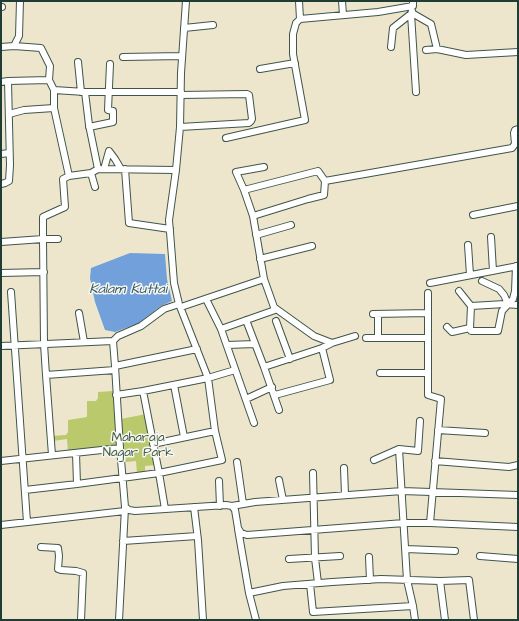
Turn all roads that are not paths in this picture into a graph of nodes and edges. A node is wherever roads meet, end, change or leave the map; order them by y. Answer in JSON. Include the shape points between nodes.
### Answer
{"nodes":[{"id":1,"x":20,"y":1,"type":"edge"},
{"id":2,"x":186,"y":1,"type":"edge"},
{"id":3,"x":299,"y":1,"type":"edge"},
{"id":4,"x":342,"y":1,"type":"edge"},
{"id":5,"x":399,"y":1,"type":"edge"},
{"id":6,"x":413,"y":3,"type":"edge"},
{"id":7,"x":399,"y":8,"type":"junction"},
{"id":8,"x":412,"y":13,"type":"junction"},
{"id":9,"x":343,"y":15,"type":"junction"},
{"id":10,"x":300,"y":19,"type":"junction"},
{"id":11,"x":213,"y":25,"type":"dead end"},
{"id":12,"x":184,"y":28,"type":"junction"},
{"id":13,"x":14,"y":46,"type":"junction"},
{"id":14,"x":1,"y":47,"type":"edge"},
{"id":15,"x":391,"y":47,"type":"dead end"},
{"id":16,"x":437,"y":49,"type":"junction"},
{"id":17,"x":426,"y":50,"type":"dead end"},
{"id":18,"x":518,"y":52,"type":"edge"},
{"id":19,"x":182,"y":56,"type":"junction"},
{"id":20,"x":123,"y":57,"type":"dead end"},
{"id":21,"x":78,"y":62,"type":"dead end"},
{"id":22,"x":295,"y":63,"type":"junction"},
{"id":23,"x":110,"y":64,"type":"dead end"},
{"id":24,"x":260,"y":69,"type":"dead end"},
{"id":25,"x":49,"y":80,"type":"junction"},
{"id":26,"x":8,"y":81,"type":"junction"},
{"id":27,"x":1,"y":82,"type":"edge"},
{"id":28,"x":54,"y":90,"type":"junction"},
{"id":29,"x":83,"y":92,"type":"junction"},
{"id":30,"x":109,"y":92,"type":"junction"},
{"id":31,"x":416,"y":92,"type":"dead end"},
{"id":32,"x":181,"y":93,"type":"junction"},
{"id":33,"x":54,"y":108,"type":"junction"},
{"id":34,"x":10,"y":114,"type":"junction"},
{"id":35,"x":89,"y":126,"type":"junction"},
{"id":36,"x":180,"y":127,"type":"junction"},
{"id":37,"x":518,"y":129,"type":"edge"},
{"id":38,"x":226,"y":138,"type":"dead end"},
{"id":39,"x":9,"y":153,"type":"junction"},
{"id":40,"x":1,"y":154,"type":"edge"},
{"id":41,"x":264,"y":167,"type":"dead end"},
{"id":42,"x":101,"y":169,"type":"junction"},
{"id":43,"x":123,"y":169,"type":"junction"},
{"id":44,"x":176,"y":170,"type":"junction"},
{"id":45,"x":91,"y":173,"type":"junction"},
{"id":46,"x":69,"y":176,"type":"junction"},
{"id":47,"x":325,"y":181,"type":"junction"},
{"id":48,"x":1,"y":184,"type":"edge"},
{"id":49,"x":95,"y":187,"type":"dead end"},
{"id":50,"x":244,"y":190,"type":"junction"},
{"id":51,"x":518,"y":206,"type":"edge"},
{"id":52,"x":253,"y":216,"type":"junction"},
{"id":53,"x":473,"y":216,"type":"dead end"},
{"id":54,"x":292,"y":225,"type":"dead end"},
{"id":55,"x":170,"y":229,"type":"junction"},
{"id":56,"x":256,"y":235,"type":"junction"},
{"id":57,"x":491,"y":237,"type":"dead end"},
{"id":58,"x":43,"y":239,"type":"junction"},
{"id":59,"x":58,"y":239,"type":"dead end"},
{"id":60,"x":1,"y":242,"type":"edge"},
{"id":61,"x":468,"y":245,"type":"dead end"},
{"id":62,"x":312,"y":246,"type":"dead end"},
{"id":63,"x":260,"y":259,"type":"junction"},
{"id":64,"x":517,"y":266,"type":"edge"},
{"id":65,"x":493,"y":271,"type":"junction"},
{"id":66,"x":44,"y":272,"type":"junction"},
{"id":67,"x":1,"y":273,"type":"edge"},
{"id":68,"x":470,"y":276,"type":"junction"},
{"id":69,"x":264,"y":279,"type":"junction"},
{"id":70,"x":482,"y":281,"type":"dead end"},
{"id":71,"x":430,"y":283,"type":"dead end"},
{"id":72,"x":459,"y":291,"type":"dead end"},
{"id":73,"x":11,"y":292,"type":"dead end"},
{"id":74,"x":428,"y":293,"type":"dead end"},
{"id":75,"x":206,"y":299,"type":"junction"},
{"id":76,"x":508,"y":304,"type":"junction"},
{"id":77,"x":518,"y":305,"type":"edge"},
{"id":78,"x":180,"y":306,"type":"junction"},
{"id":79,"x":471,"y":306,"type":"junction"},
{"id":80,"x":275,"y":308,"type":"junction"},
{"id":81,"x":79,"y":313,"type":"dead end"},
{"id":82,"x":428,"y":313,"type":"junction"},
{"id":83,"x":246,"y":320,"type":"junction"},
{"id":84,"x":276,"y":321,"type":"dead end"},
{"id":85,"x":447,"y":327,"type":"dead end"},
{"id":86,"x":470,"y":328,"type":"junction"},
{"id":87,"x":221,"y":329,"type":"junction"},
{"id":88,"x":355,"y":336,"type":"dead end"},
{"id":89,"x":366,"y":338,"type":"dead end"},
{"id":90,"x":378,"y":338,"type":"junction"},
{"id":91,"x":428,"y":338,"type":"junction"},
{"id":92,"x":113,"y":341,"type":"junction"},
{"id":93,"x":84,"y":342,"type":"junction"},
{"id":94,"x":332,"y":343,"type":"junction"},
{"id":95,"x":44,"y":344,"type":"junction"},
{"id":96,"x":255,"y":344,"type":"junction"},
{"id":97,"x":227,"y":345,"type":"junction"},
{"id":98,"x":1,"y":346,"type":"edge"},
{"id":99,"x":14,"y":346,"type":"junction"},
{"id":100,"x":322,"y":348,"type":"junction"},
{"id":101,"x":197,"y":349,"type":"junction"},
{"id":102,"x":290,"y":359,"type":"junction"},
{"id":103,"x":264,"y":367,"type":"junction"},
{"id":104,"x":115,"y":368,"type":"junction"},
{"id":105,"x":236,"y":370,"type":"junction"},
{"id":106,"x":380,"y":373,"type":"dead end"},
{"id":107,"x":427,"y":373,"type":"junction"},
{"id":108,"x":46,"y":375,"type":"junction"},
{"id":109,"x":208,"y":378,"type":"junction"},
{"id":110,"x":174,"y":386,"type":"junction"},
{"id":111,"x":272,"y":387,"type":"junction"},
{"id":112,"x":143,"y":391,"type":"junction"},
{"id":113,"x":116,"y":395,"type":"junction"},
{"id":114,"x":275,"y":395,"type":"junction"},
{"id":115,"x":246,"y":400,"type":"junction"},
{"id":116,"x":279,"y":410,"type":"dead end"},
{"id":117,"x":420,"y":421,"type":"dead end"},
{"id":118,"x":254,"y":423,"type":"dead end"},
{"id":119,"x":438,"y":430,"type":"junction"},
{"id":120,"x":215,"y":431,"type":"junction"},
{"id":121,"x":485,"y":433,"type":"dead end"},
{"id":122,"x":184,"y":437,"type":"junction"},
{"id":123,"x":153,"y":444,"type":"junction"},
{"id":124,"x":120,"y":448,"type":"junction"},
{"id":125,"x":399,"y":450,"type":"junction"},
{"id":126,"x":76,"y":453,"type":"junction"},
{"id":127,"x":52,"y":455,"type":"junction"},
{"id":128,"x":23,"y":458,"type":"junction"},
{"id":129,"x":374,"y":460,"type":"dead end"},
{"id":130,"x":1,"y":461,"type":"edge"},
{"id":131,"x":435,"y":461,"type":"junction"},
{"id":132,"x":237,"y":462,"type":"dead end"},
{"id":133,"x":518,"y":465,"type":"edge"},
{"id":134,"x":344,"y":468,"type":"dead end"},
{"id":135,"x":313,"y":472,"type":"dead end"},
{"id":136,"x":159,"y":473,"type":"junction"},
{"id":137,"x":123,"y":478,"type":"junction"},
{"id":138,"x":279,"y":480,"type":"dead end"},
{"id":139,"x":219,"y":481,"type":"dead end"},
{"id":140,"x":77,"y":484,"type":"junction"},
{"id":141,"x":25,"y":490,"type":"junction"},
{"id":142,"x":402,"y":491,"type":"junction"},
{"id":143,"x":432,"y":493,"type":"junction"},
{"id":144,"x":518,"y":495,"type":"edge"},
{"id":145,"x":345,"y":496,"type":"junction"},
{"id":146,"x":314,"y":498,"type":"junction"},
{"id":147,"x":283,"y":500,"type":"junction"},
{"id":148,"x":243,"y":504,"type":"junction"},
{"id":149,"x":220,"y":506,"type":"junction"},
{"id":150,"x":232,"y":506,"type":"junction"},
{"id":151,"x":194,"y":507,"type":"junction"},
{"id":152,"x":125,"y":509,"type":"junction"},
{"id":153,"x":165,"y":509,"type":"junction"},
{"id":154,"x":27,"y":522,"type":"junction"},
{"id":155,"x":404,"y":523,"type":"junction"},
{"id":156,"x":430,"y":523,"type":"junction"},
{"id":157,"x":1,"y":525,"type":"edge"},
{"id":158,"x":518,"y":527,"type":"edge"},
{"id":159,"x":238,"y":528,"type":"junction"},
{"id":160,"x":315,"y":529,"type":"junction"},
{"id":161,"x":197,"y":536,"type":"junction"},
{"id":162,"x":123,"y":541,"type":"junction"},
{"id":163,"x":40,"y":546,"type":"dead end"},
{"id":164,"x":406,"y":549,"type":"junction"},
{"id":165,"x":455,"y":551,"type":"dead end"},
{"id":166,"x":340,"y":556,"type":"dead end"},
{"id":167,"x":480,"y":556,"type":"dead end"},
{"id":168,"x":369,"y":557,"type":"dead end"},
{"id":169,"x":316,"y":558,"type":"junction"},
{"id":170,"x":289,"y":559,"type":"dead end"},
{"id":171,"x":518,"y":559,"type":"edge"},
{"id":172,"x":370,"y":580,"type":"junction"},
{"id":173,"x":408,"y":580,"type":"junction"},
{"id":174,"x":440,"y":581,"type":"junction"},
{"id":175,"x":318,"y":583,"type":"junction"},
{"id":176,"x":310,"y":584,"type":"junction"},
{"id":177,"x":249,"y":593,"type":"junction"},
{"id":178,"x":413,"y":606,"type":"junction"},
{"id":179,"x":81,"y":620,"type":"edge"},
{"id":180,"x":119,"y":620,"type":"edge"},
{"id":181,"x":203,"y":620,"type":"edge"},
{"id":182,"x":256,"y":620,"type":"edge"},
{"id":183,"x":415,"y":620,"type":"edge"},
{"id":184,"x":445,"y":620,"type":"edge"},
{"id":185,"x":474,"y":620,"type":"edge"}],
"edges":[{"from":1,"to":13,"type":"street","via":[[19,36]]},
{"from":2,"to":12,"type":"street"},
{"from":3,"to":10,"type":"street"},
{"from":4,"to":9,"type":"street"},
{"from":5,"to":7,"type":"street"},
{"from":6,"to":7,"type":"street"},
{"from":6,"to":8,"type":"street"},
{"from":7,"to":9,"type":"street"},
{"from":8,"to":15,"type":"street","via":[[393,28]]},
{"from":8,"to":16,"type":"street","via":[[431,24]]},
{"from":8,"to":31,"type":"street"},
{"from":9,"to":10,"type":"street"},
{"from":10,"to":22,"type":"street","via":[[293,34]]},
{"from":11,"to":12,"type":"street"},
{"from":12,"to":19,"type":"street"},
{"from":13,"to":14,"type":"street"},
{"from":13,"to":25,"type":"street","via":[[41,48],[50,66]]},
{"from":16,"to":17,"type":"street"},
{"from":16,"to":18,"type":"street","via":[[466,55]]},
{"from":19,"to":20,"type":"street"},
{"from":19,"to":32,"type":"street"},
{"from":21,"to":29,"type":"street"},
{"from":22,"to":24,"type":"street"},
{"from":22,"to":38,"type":"street","via":[[305,120]]},
{"from":23,"to":30,"type":"street"},
{"from":25,"to":26,"type":"street"},
{"from":25,"to":28,"type":"street"},
{"from":26,"to":27,"type":"street"},
{"from":26,"to":34,"type":"street"},
{"from":28,"to":29,"type":"street"},
{"from":28,"to":33,"type":"street"},
{"from":29,"to":30,"type":"street"},
{"from":29,"to":35,"type":"street"},
{"from":30,"to":32,"type":"street"},
{"from":30,"to":35,"type":"street","via":[[108,110],[113,111],[113,122]]},
{"from":32,"to":36,"type":"street"},
{"from":32,"to":36,"type":"street","via":[[247,94],[252,120]]},
{"from":33,"to":34,"type":"street","via":[[24,110]]},
{"from":33,"to":46,"type":"street"},
{"from":34,"to":39,"type":"street"},
{"from":35,"to":42,"type":"street"},
{"from":36,"to":44,"type":"street"},
{"from":37,"to":47,"type":"street","via":[[514,133],[515,144],[512,148]]},
{"from":39,"to":40,"type":"street"},
{"from":39,"to":48,"type":"street","via":[[9,181]]},
{"from":41,"to":50,"type":"street","via":[[236,172]]},
{"from":42,"to":43,"type":"street"},
{"from":42,"to":43,"type":"street","via":[[109,151]]},
{"from":42,"to":45,"type":"street"},
{"from":43,"to":44,"type":"street"},
{"from":43,"to":55,"type":"street","via":[[129,223]]},
{"from":44,"to":55,"type":"street"},
{"from":45,"to":46,"type":"street"},
{"from":45,"to":49,"type":"street"},
{"from":46,"to":58,"type":"street","via":[[63,179],[65,207],[42,217]]},
{"from":47,"to":50,"type":"street","via":[[318,171]]},
{"from":47,"to":52,"type":"street","via":[[324,196]]},
{"from":50,"to":52,"type":"street"},
{"from":51,"to":53,"type":"street"},
{"from":52,"to":56,"type":"street"},
{"from":54,"to":56,"type":"street"},
{"from":55,"to":78,"type":"street","via":[[174,283]]},
{"from":56,"to":63,"type":"street"},
{"from":57,"to":65,"type":"street"},
{"from":58,"to":59,"type":"street"},
{"from":58,"to":60,"type":"street"},
{"from":58,"to":66,"type":"street"},
{"from":61,"to":68,"type":"street"},
{"from":62,"to":63,"type":"street"},
{"from":63,"to":69,"type":"street"},
{"from":64,"to":65,"type":"street"},
{"from":64,"to":76,"type":"street","via":[[514,295]]},
{"from":65,"to":68,"type":"street"},
{"from":66,"to":67,"type":"street"},
{"from":66,"to":95,"type":"street"},
{"from":68,"to":71,"type":"street"},
{"from":69,"to":75,"type":"street"},
{"from":69,"to":80,"type":"street"},
{"from":70,"to":76,"type":"street","via":[[499,289]]},
{"from":72,"to":79,"type":"street"},
{"from":73,"to":99,"type":"street"},
{"from":74,"to":82,"type":"street"},
{"from":75,"to":78,"type":"street"},
{"from":75,"to":87,"type":"street"},
{"from":76,"to":77,"type":"street"},
{"from":76,"to":79,"type":"street"},
{"from":76,"to":86,"type":"street","via":[[502,311],[498,331],[471,332]]},
{"from":78,"to":92,"type":"street","via":[[164,309]]},
{"from":78,"to":101,"type":"street"},
{"from":79,"to":86,"type":"street"},
{"from":80,"to":83,"type":"street"},
{"from":80,"to":94,"type":"street","via":[[314,336]]},
{"from":81,"to":93,"type":"street"},
{"from":82,"to":90,"type":"street","via":[[375,314]]},
{"from":82,"to":91,"type":"street"},
{"from":83,"to":87,"type":"street"},
{"from":83,"to":96,"type":"street"},
{"from":84,"to":102,"type":"street"},
{"from":85,"to":86,"type":"street","via":[[452,332]]},
{"from":87,"to":97,"type":"street"},
{"from":88,"to":94,"type":"street"},
{"from":89,"to":90,"type":"street"},
{"from":90,"to":91,"type":"street"},
{"from":91,"to":107,"type":"street"},
{"from":92,"to":93,"type":"street"},
{"from":92,"to":104,"type":"street"},
{"from":93,"to":95,"type":"street"},
{"from":94,"to":100,"type":"street"},
{"from":95,"to":99,"type":"street"},
{"from":95,"to":108,"type":"street"},
{"from":96,"to":97,"type":"street"},
{"from":96,"to":103,"type":"street"},
{"from":97,"to":105,"type":"street"},
{"from":98,"to":99,"type":"street"},
{"from":99,"to":128,"type":"street"},
{"from":100,"to":102,"type":"street"},
{"from":100,"to":114,"type":"street","via":[[330,380]]},
{"from":101,"to":104,"type":"street"},
{"from":101,"to":109,"type":"street"},
{"from":102,"to":103,"type":"street"},
{"from":103,"to":111,"type":"street"},
{"from":104,"to":108,"type":"street"},
{"from":104,"to":113,"type":"street"},
{"from":105,"to":109,"type":"street"},
{"from":105,"to":115,"type":"street"},
{"from":106,"to":107,"type":"street"},
{"from":107,"to":119,"type":"street","via":[[428,396],[441,399]]},
{"from":108,"to":127,"type":"street"},
{"from":109,"to":110,"type":"street"},
{"from":109,"to":120,"type":"street"},
{"from":110,"to":112,"type":"street"},
{"from":110,"to":122,"type":"street"},
{"from":111,"to":114,"type":"street"},
{"from":111,"to":115,"type":"street"},
{"from":112,"to":113,"type":"street"},
{"from":112,"to":123,"type":"street"},
{"from":113,"to":124,"type":"street"},
{"from":114,"to":116,"type":"street"},
{"from":115,"to":118,"type":"street"},
{"from":117,"to":125,"type":"street","via":[[418,451]]},
{"from":119,"to":121,"type":"street"},
{"from":119,"to":131,"type":"street"},
{"from":120,"to":122,"type":"street"},
{"from":120,"to":136,"type":"street","via":[[222,460]]},
{"from":122,"to":123,"type":"street"},
{"from":123,"to":136,"type":"street"},
{"from":124,"to":126,"type":"street"},
{"from":124,"to":137,"type":"street"},
{"from":125,"to":129,"type":"street"},
{"from":125,"to":142,"type":"street"},
{"from":126,"to":127,"type":"street"},
{"from":126,"to":140,"type":"street"},
{"from":127,"to":128,"type":"street"},
{"from":128,"to":130,"type":"street"},
{"from":128,"to":141,"type":"street"},
{"from":131,"to":133,"type":"street","via":[[509,467]]},
{"from":131,"to":143,"type":"street"},
{"from":132,"to":148,"type":"street"},
{"from":134,"to":145,"type":"street"},
{"from":135,"to":146,"type":"street"},
{"from":136,"to":137,"type":"street"},
{"from":136,"to":153,"type":"street"},
{"from":137,"to":140,"type":"street"},
{"from":137,"to":152,"type":"street"},
{"from":138,"to":147,"type":"street"},
{"from":139,"to":149,"type":"street"},
{"from":140,"to":141,"type":"street"},
{"from":141,"to":154,"type":"street"},
{"from":142,"to":143,"type":"street"},
{"from":142,"to":145,"type":"street"},
{"from":142,"to":155,"type":"street"},
{"from":143,"to":144,"type":"street"},
{"from":143,"to":156,"type":"street"},
{"from":145,"to":146,"type":"street"},
{"from":146,"to":147,"type":"street"},
{"from":146,"to":160,"type":"street"},
{"from":147,"to":148,"type":"street"},
{"from":148,"to":150,"type":"street"},
{"from":149,"to":150,"type":"street"},
{"from":149,"to":151,"type":"street"},
{"from":150,"to":159,"type":"street"},
{"from":151,"to":153,"type":"street"},
{"from":151,"to":161,"type":"street"},
{"from":152,"to":153,"type":"street"},
{"from":152,"to":154,"type":"street"},
{"from":152,"to":162,"type":"street"},
{"from":154,"to":157,"type":"street"},
{"from":155,"to":156,"type":"street"},
{"from":155,"to":160,"type":"street"},
{"from":155,"to":164,"type":"street"},
{"from":156,"to":158,"type":"street"},
{"from":159,"to":160,"type":"street","via":[[241,533],[247,535]]},
{"from":159,"to":177,"type":"street"},
{"from":160,"to":169,"type":"street"},
{"from":161,"to":162,"type":"street"},
{"from":161,"to":181,"type":"street"},
{"from":162,"to":180,"type":"street"},
{"from":163,"to":179,"type":"street","via":[[58,548],[58,569],[83,573]]},
{"from":164,"to":165,"type":"street"},
{"from":164,"to":173,"type":"street"},
{"from":166,"to":169,"type":"street"},
{"from":167,"to":171,"type":"street"},
{"from":168,"to":172,"type":"street"},
{"from":169,"to":170,"type":"street"},
{"from":169,"to":175,"type":"street"},
{"from":172,"to":173,"type":"street"},
{"from":172,"to":175,"type":"street"},
{"from":173,"to":174,"type":"street"},
{"from":173,"to":178,"type":"street"},
{"from":174,"to":184,"type":"street"},
{"from":174,"to":185,"type":"street","via":[[469,580]]},
{"from":175,"to":176,"type":"street"},
{"from":176,"to":177,"type":"street"},
{"from":176,"to":178,"type":"street","via":[[313,612]]},
{"from":177,"to":182,"type":"street"},
{"from":178,"to":183,"type":"street"}]}
